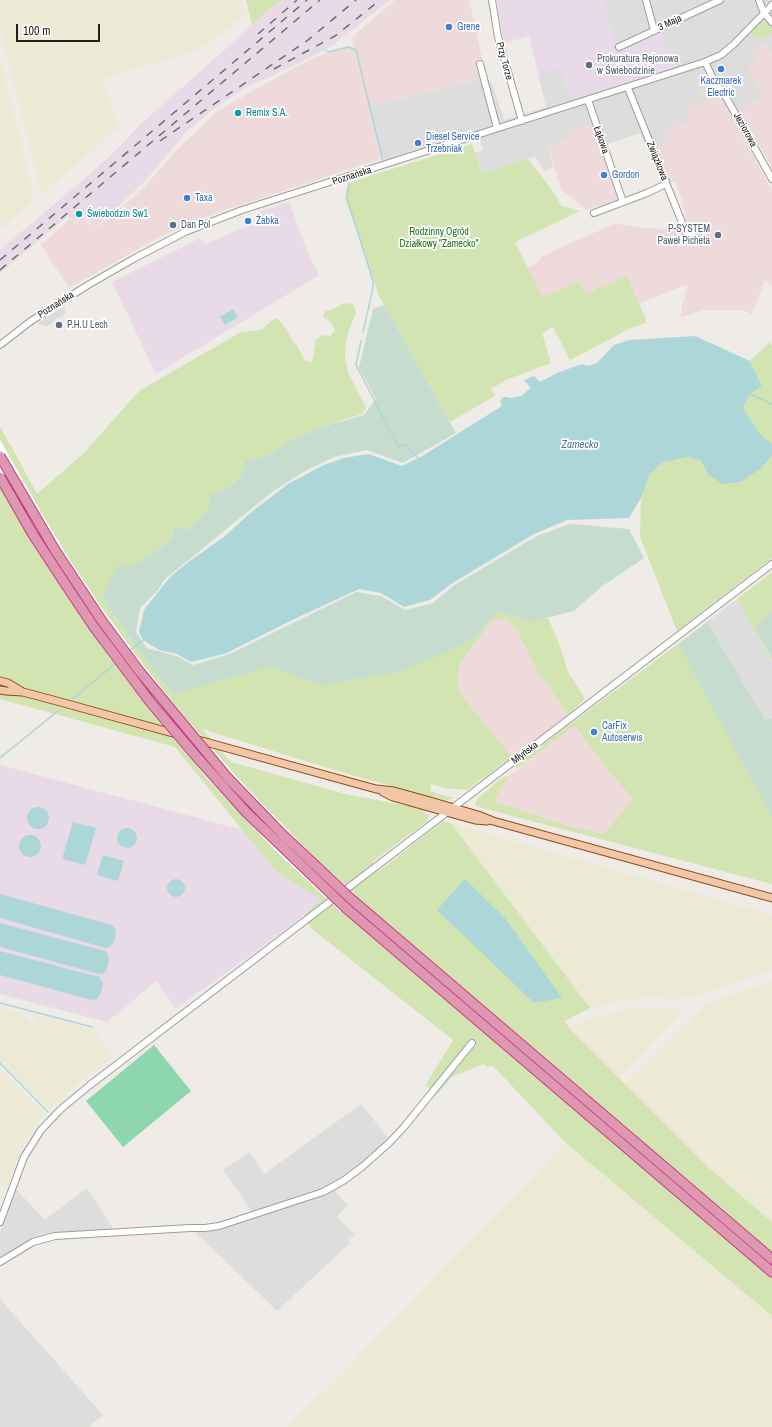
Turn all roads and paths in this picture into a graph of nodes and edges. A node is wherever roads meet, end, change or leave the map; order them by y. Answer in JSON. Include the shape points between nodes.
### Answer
{"nodes":[{"id":1,"x":492,"y":0,"type":"edge"},
{"id":2,"x":646,"y":0,"type":"edge"},
{"id":3,"x":720,"y":0,"type":"edge"},
{"id":4,"x":759,"y":0,"type":"edge"},
{"id":5,"x":772,"y":5,"type":"edge"},
{"id":6,"x":764,"y":14,"type":"junction"},
{"id":7,"x":772,"y":22,"type":"edge"},
{"id":8,"x":654,"y":30,"type":"junction"},
{"id":9,"x":619,"y":47,"type":"dead end"},
{"id":10,"x":706,"y":62,"type":"junction"},
{"id":11,"x":480,"y":64,"type":"dead end"},
{"id":12,"x":628,"y":88,"type":"junction"},
{"id":13,"x":588,"y":100,"type":"junction"},
{"id":14,"x":522,"y":121,"type":"junction"},
{"id":15,"x":497,"y":128,"type":"junction"},
{"id":16,"x":772,"y":179,"type":"edge"},
{"id":17,"x":666,"y":184,"type":"junction"},
{"id":18,"x":623,"y":202,"type":"junction"},
{"id":19,"x":594,"y":212,"type":"dead end"},
{"id":20,"x":690,"y":234,"type":"dead end"},
{"id":21,"x":0,"y":345,"type":"edge"},
{"id":22,"x":0,"y":456,"type":"edge"},
{"id":23,"x":0,"y":477,"type":"edge"},
{"id":24,"x":772,"y":564,"type":"edge"},
{"id":25,"x":1,"y":681,"type":"edge"},
{"id":26,"x":0,"y":690,"type":"edge"},
{"id":27,"x":23,"y":692,"type":"junction"},
{"id":28,"x":451,"y":810,"type":"junction"},
{"id":29,"x":772,"y":898,"type":"edge"},
{"id":30,"x":472,"y":1043,"type":"dead end"},
{"id":31,"x":0,"y":1219,"type":"edge"},
{"id":32,"x":772,"y":1259,"type":"edge"},
{"id":33,"x":0,"y":1262,"type":"edge"},
{"id":34,"x":772,"y":1272,"type":"edge"}],
"edges":[{"from":1,"to":14,"type":"street","name":"Przy Torze","via":[[498,37]]},
{"from":2,"to":8,"type":"street"},
{"from":3,"to":8,"type":"street","name":"3 Maja"},
{"from":4,"to":6,"type":"street"},
{"from":5,"to":6,"type":"street","name":"Poznańska"},
{"from":6,"to":7,"type":"street"},
{"from":6,"to":10,"type":"street","name":"Poznańska","via":[[725,52]]},
{"from":8,"to":9,"type":"street","name":"3 Maja"},
{"from":10,"to":12,"type":"street","name":"Poznańska"},
{"from":10,"to":16,"type":"street","name":"Jeziorowa","via":[[717,87],[722,90]]},
{"from":11,"to":15,"type":"street"},
{"from":12,"to":13,"type":"street","name":"Poznańska"},
{"from":12,"to":17,"type":"street","name":"Związkowa"},
{"from":13,"to":14,"type":"street","name":"Poznańska"},
{"from":13,"to":18,"type":"street","name":"Łąkowa"},
{"from":14,"to":15,"type":"street","name":"Poznańska"},
{"from":15,"to":21,"type":"street","name":"Poznańska","via":[[242,210],[185,232],[88,284],[31,321]]},
{"from":17,"to":18,"type":"street"},
{"from":17,"to":20,"type":"street","name":"Związkowa"},
{"from":18,"to":19,"type":"street"},
{"from":22,"to":32,"type":"highway","bridge":true,"via":[[41,528],[102,621],[158,695],[222,772],[305,857],[351,899]]},
{"from":23,"to":34,"type":"highway","bridge":true,"via":[[32,533],[94,627],[151,703],[246,812],[346,908]]},
{"from":24,"to":28,"type":"street","name":"Młyńska"},
{"from":25,"to":27,"type":"main road"},
{"from":26,"to":27,"type":"main road"},
{"from":27,"to":28,"type":"main road","via":[[394,792]]},
{"from":28,"to":29,"type":"main road","via":[[478,814],[493,821]]},
{"from":28,"to":31,"type":"street","name":"Młyńska","via":[[90,1085],[53,1116],[24,1157]]},
{"from":30,"to":33,"type":"street","via":[[389,1143],[362,1167],[323,1192],[219,1226],[55,1236],[33,1242]]}]}
